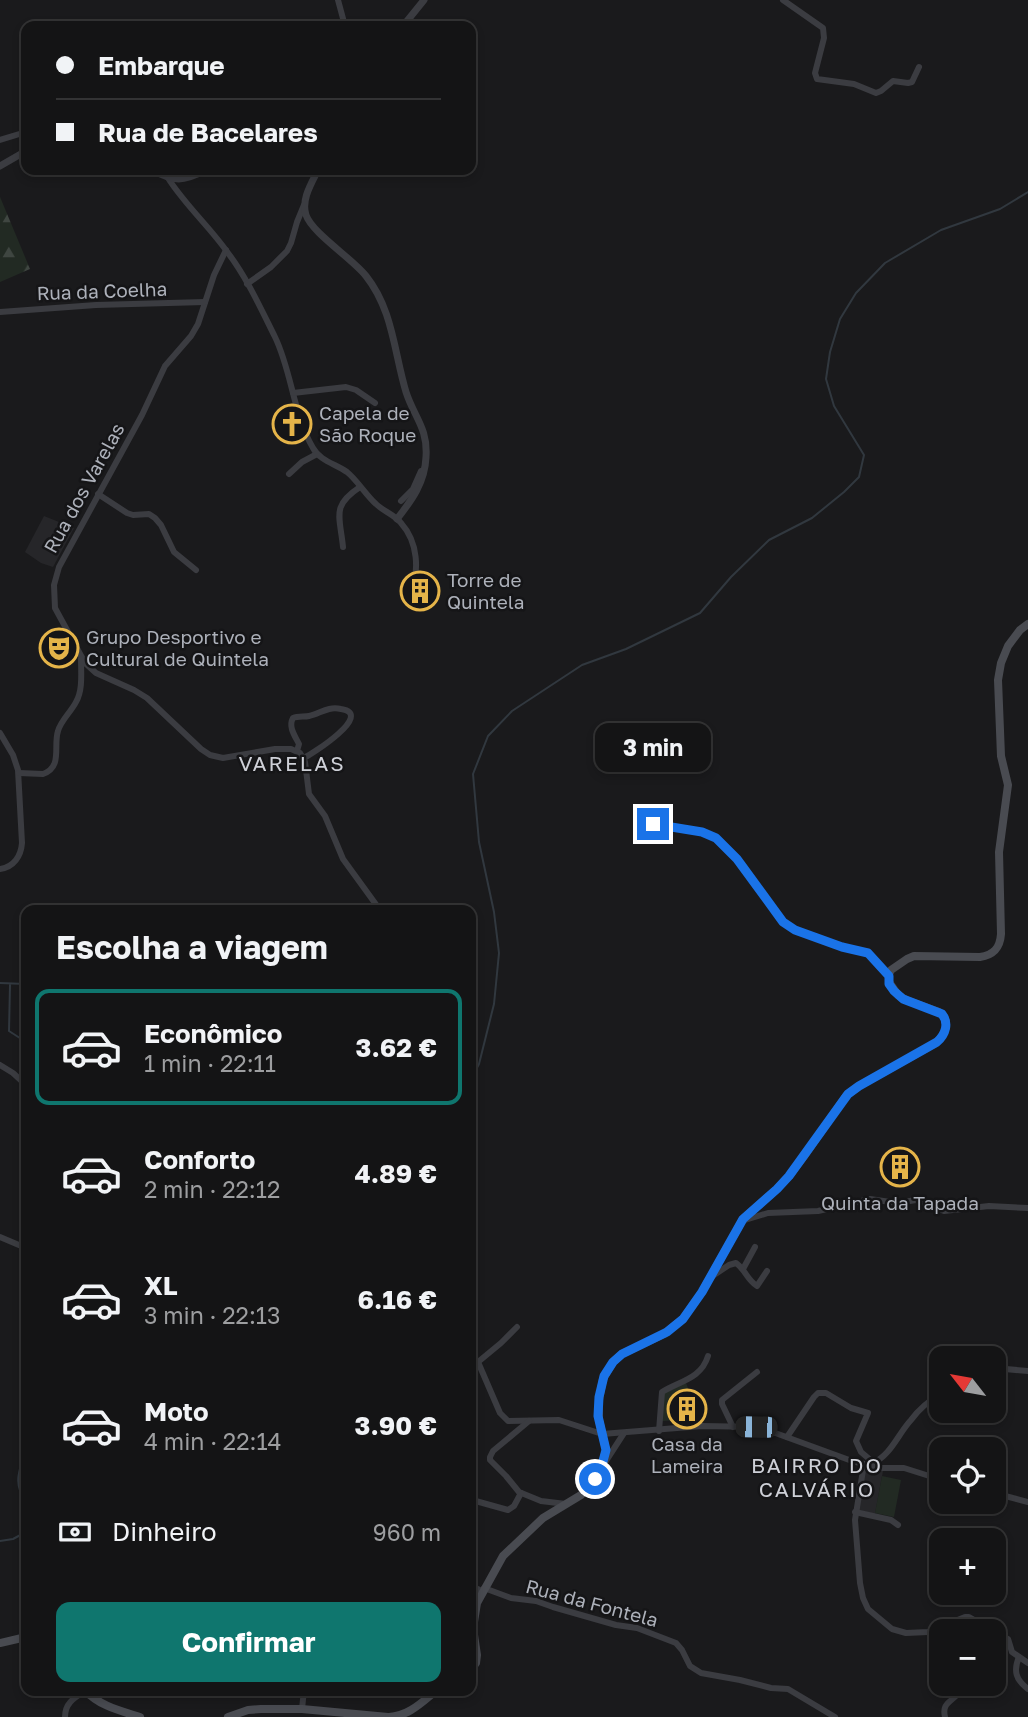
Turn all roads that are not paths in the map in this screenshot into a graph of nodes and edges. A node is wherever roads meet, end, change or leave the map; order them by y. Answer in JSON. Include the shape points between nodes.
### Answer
{"nodes":[{"id":1,"x":338,"y":0,"type":"edge"},
{"id":2,"x":424,"y":0,"type":"edge"},
{"id":3,"x":783,"y":0,"type":"edge"},
{"id":4,"x":344,"y":21,"type":"edge"},
{"id":5,"x":407,"y":21,"type":"edge"},
{"id":6,"x":919,"y":67,"type":"dead end"},
{"id":7,"x":21,"y":134,"type":"edge"},
{"id":8,"x":0,"y":140,"type":"edge"},
{"id":9,"x":21,"y":154,"type":"edge"},
{"id":10,"x":0,"y":166,"type":"edge"},
{"id":11,"x":162,"y":175,"type":"edge"},
{"id":12,"x":193,"y":175,"type":"edge"},
{"id":13,"x":316,"y":175,"type":"edge"},
{"id":14,"x":168,"y":178,"type":"junction"},
{"id":15,"x":305,"y":204,"type":"junction"},
{"id":16,"x":226,"y":250,"type":"junction"},
{"id":17,"x":247,"y":284,"type":"junction"},
{"id":18,"x":205,"y":302,"type":"junction"},
{"id":19,"x":0,"y":312,"type":"edge"},
{"id":20,"x":293,"y":393,"type":"junction"},
{"id":21,"x":375,"y":403,"type":"dead end"},
{"id":22,"x":317,"y":454,"type":"junction"},
{"id":23,"x":426,"y":454,"type":"junction"},
{"id":24,"x":289,"y":474,"type":"dead end"},
{"id":25,"x":360,"y":487,"type":"junction"},
{"id":26,"x":98,"y":494,"type":"junction"},
{"id":27,"x":401,"y":500,"type":"dead end"},
{"id":28,"x":397,"y":519,"type":"junction"},
{"id":29,"x":343,"y":547,"type":"dead end"},
{"id":30,"x":196,"y":570,"type":"dead end"},
{"id":31,"x":410,"y":593,"type":"dead end"},
{"id":32,"x":1028,"y":624,"type":"edge"},
{"id":33,"x":82,"y":658,"type":"junction"},
{"id":34,"x":0,"y":733,"type":"edge"},
{"id":35,"x":297,"y":751,"type":"junction"},
{"id":36,"x":304,"y":758,"type":"junction"},
{"id":37,"x":19,"y":773,"type":"junction"},
{"id":38,"x":653,"y":824,"type":"dead end"},
{"id":39,"x":0,"y":869,"type":"edge"},
{"id":40,"x":376,"y":905,"type":"edge"},
{"id":41,"x":889,"y":976,"type":"junction"},
{"id":42,"x":0,"y":1065,"type":"edge"},
{"id":43,"x":21,"y":1080,"type":"edge"},
{"id":44,"x":1028,"y":1208,"type":"edge"},
{"id":45,"x":742,"y":1221,"type":"junction"},
{"id":46,"x":0,"y":1237,"type":"edge"},
{"id":47,"x":21,"y":1246,"type":"edge"},
{"id":48,"x":755,"y":1247,"type":"dead end"},
{"id":49,"x":750,"y":1255,"type":"junction"},
{"id":50,"x":734,"y":1263,"type":"junction"},
{"id":51,"x":743,"y":1269,"type":"junction"},
{"id":52,"x":767,"y":1270,"type":"dead end"},
{"id":53,"x":710,"y":1278,"type":"junction"},
{"id":54,"x":517,"y":1327,"type":"dead end"},
{"id":55,"x":708,"y":1356,"type":"dead end"},
{"id":56,"x":476,"y":1359,"type":"edge"},
{"id":57,"x":476,"y":1364,"type":"edge"},
{"id":58,"x":1006,"y":1369,"type":"edge"},
{"id":59,"x":1028,"y":1371,"type":"edge"},
{"id":60,"x":757,"y":1372,"type":"dead end"},
{"id":61,"x":929,"y":1403,"type":"edge"},
{"id":62,"x":529,"y":1421,"type":"junction"},
{"id":63,"x":733,"y":1427,"type":"junction"},
{"id":64,"x":659,"y":1431,"type":"junction"},
{"id":65,"x":624,"y":1433,"type":"junction"},
{"id":66,"x":602,"y":1434,"type":"junction"},
{"id":67,"x":786,"y":1437,"type":"junction"},
{"id":68,"x":874,"y":1462,"type":"junction"},
{"id":69,"x":864,"y":1464,"type":"junction"},
{"id":70,"x":598,"y":1475,"type":"junction"},
{"id":71,"x":929,"y":1477,"type":"edge"},
{"id":72,"x":521,"y":1493,"type":"junction"},
{"id":73,"x":1006,"y":1496,"type":"edge"},
{"id":74,"x":476,"y":1501,"type":"edge"},
{"id":75,"x":1028,"y":1502,"type":"edge"},
{"id":76,"x":568,"y":1504,"type":"junction"},
{"id":77,"x":855,"y":1512,"type":"junction"},
{"id":78,"x":898,"y":1525,"type":"dead end"},
{"id":79,"x":476,"y":1588,"type":"edge"},
{"id":80,"x":483,"y":1590,"type":"junction"},
{"id":81,"x":476,"y":1611,"type":"edge"},
{"id":82,"x":929,"y":1631,"type":"edge"},
{"id":83,"x":21,"y":1638,"type":"edge"},
{"id":84,"x":1006,"y":1638,"type":"edge"},
{"id":85,"x":0,"y":1643,"type":"edge"},
{"id":86,"x":1019,"y":1657,"type":"junction"},
{"id":87,"x":1028,"y":1663,"type":"edge"},
{"id":88,"x":1028,"y":1689,"type":"edge"},
{"id":89,"x":78,"y":1696,"type":"edge"},
{"id":90,"x":90,"y":1696,"type":"edge"},
{"id":91,"x":303,"y":1696,"type":"edge"},
{"id":92,"x":429,"y":1696,"type":"edge"},
{"id":93,"x":956,"y":1696,"type":"edge"},
{"id":94,"x":302,"y":1709,"type":"junction"},
{"id":95,"x":262,"y":1713,"type":"edge"},
{"id":96,"x":65,"y":1717,"type":"edge"},
{"id":97,"x":141,"y":1717,"type":"edge"},
{"id":98,"x":228,"y":1717,"type":"edge"},
{"id":99,"x":389,"y":1717,"type":"edge"},
{"id":100,"x":835,"y":1717,"type":"edge"},
{"id":101,"x":945,"y":1717,"type":"edge"}],
"edges":[{"from":1,"to":4,"type":"street"},
{"from":2,"to":5,"type":"street"},
{"from":3,"to":6,"type":"street","via":[[823,28],[817,79],[854,84],[876,93],[893,81],[912,82]]},
{"from":7,"to":8,"type":"street"},
{"from":9,"to":10,"type":"street"},
{"from":11,"to":14,"type":"street"},
{"from":12,"to":14,"type":"street"},
{"from":13,"to":15,"type":"street"},
{"from":14,"to":16,"type":"street"},
{"from":15,"to":17,"type":"street","via":[[287,251]]},
{"from":15,"to":23,"type":"street","via":[[311,225],[359,268],[384,306],[406,391],[424,433]]},
{"from":16,"to":17,"type":"street"},
{"from":16,"to":18,"type":"street","name":"Rua dos Varelas"},
{"from":17,"to":20,"type":"street","via":[[277,342]]},
{"from":18,"to":19,"type":"street","name":"Rua da Coelha"},
{"from":18,"to":26,"type":"street","name":"Rua dos Varelas","via":[[198,324],[165,366]]},
{"from":20,"to":21,"type":"street","via":[[346,387]]},
{"from":20,"to":22,"type":"street"},
{"from":22,"to":24,"type":"street"},
{"from":22,"to":25,"type":"street"},
{"from":23,"to":27,"type":"street","via":[[414,488]]},
{"from":23,"to":28,"type":"street","via":[[420,486]]},
{"from":25,"to":28,"type":"street"},
{"from":25,"to":29,"type":"street","via":[[340,506]]},
{"from":26,"to":30,"type":"street","via":[[127,513],[155,518],[172,549]]},
{"from":26,"to":33,"type":"street","name":"Rua dos Varelas","via":[[54,585],[57,614]]},
{"from":28,"to":31,"type":"street","via":[[415,556]]},
{"from":32,"to":41,"type":"main road","via":[[1008,646],[998,680],[1007,781],[1000,849],[999,946],[980,957],[913,956]]},
{"from":33,"to":35,"type":"street","name":"Rua dos Varelas","via":[[96,673],[143,695],[210,755],[223,758],[275,749]]},
{"from":33,"to":37,"type":"street","via":[[79,695],[58,732],[52,768],[47,774]]},
{"from":34,"to":37,"type":"street"},
{"from":35,"to":36,"type":"street"},
{"from":35,"to":36,"type":"street","via":[[293,718],[329,709],[349,713],[338,736]]},
{"from":36,"to":40,"type":"street","via":[[308,792],[328,821],[344,859]]},
{"from":37,"to":39,"type":"street","via":[[21,849],[12,864]]},
{"from":38,"to":41,"type":"street","via":[[713,836],[737,859],[783,922],[868,953]]},
{"from":41,"to":45,"type":"main road","via":[[889,984],[900,996],[943,1015],[946,1028],[942,1037],[848,1094],[789,1176]]},
{"from":42,"to":43,"type":"street"},
{"from":44,"to":45,"type":"street","via":[[984,1206],[944,1211],[916,1200],[870,1199]]},
{"from":45,"to":53,"type":"main road"},
{"from":46,"to":47,"type":"street"},
{"from":48,"to":49,"type":"street"},
{"from":49,"to":50,"type":"street"},
{"from":49,"to":51,"type":"street"},
{"from":50,"to":51,"type":"street"},
{"from":50,"to":53,"type":"street"},
{"from":51,"to":52,"type":"street","via":[[757,1286]]},
{"from":53,"to":66,"type":"main road","via":[[677,1325],[620,1356],[610,1367],[598,1403]]},
{"from":54,"to":56,"type":"street"},
{"from":55,"to":64,"type":"street","via":[[695,1375],[662,1391]]},
{"from":57,"to":62,"type":"street","via":[[502,1417]]},
{"from":58,"to":59,"type":"street"},
{"from":60,"to":63,"type":"street","via":[[722,1400]]},
{"from":61,"to":68,"type":"street"},
{"from":62,"to":66,"type":"street","via":[[562,1420]]},
{"from":62,"to":72,"type":"street","via":[[489,1459]]},
{"from":63,"to":64,"type":"street"},
{"from":63,"to":67,"type":"street","via":[[762,1428]]},
{"from":64,"to":65,"type":"street"},
{"from":65,"to":66,"type":"street"},
{"from":65,"to":70,"type":"street"},
{"from":66,"to":70,"type":"main road","via":[[605,1454]]},
{"from":67,"to":68,"type":"street","via":[[814,1397],[824,1392],[868,1413],[856,1441]]},
{"from":67,"to":69,"type":"street"},
{"from":68,"to":69,"type":"street"},
{"from":69,"to":71,"type":"street","via":[[904,1468]]},
{"from":69,"to":77,"type":"street"},
{"from":70,"to":76,"type":"main road"},
{"from":72,"to":74,"type":"street","via":[[508,1510]]},
{"from":72,"to":76,"type":"street"},
{"from":73,"to":75,"type":"street"},
{"from":76,"to":80,"type":"main road","via":[[508,1550]]},
{"from":77,"to":78,"type":"street"},
{"from":77,"to":82,"type":"street","via":[[866,1607],[895,1631]]},
{"from":79,"to":80,"type":"street","name":"Rua da Fontela"},
{"from":80,"to":81,"type":"main road"},
{"from":80,"to":100,"type":"street","name":"Rua da Fontela","via":[[637,1628],[676,1643],[690,1666],[701,1673],[788,1689]]},
{"from":83,"to":85,"type":"main road"},
{"from":84,"to":86,"type":"street"},
{"from":86,"to":87,"type":"street"},
{"from":86,"to":88,"type":"street","via":[[1016,1676]]},
{"from":89,"to":96,"type":"street","via":[[69,1702]]},
{"from":90,"to":97,"type":"main road"},
{"from":91,"to":94,"type":"street"},
{"from":92,"to":99,"type":"main road","via":[[410,1711]]},
{"from":93,"to":101,"type":"street","via":[[945,1704]]},
{"from":94,"to":95,"type":"main road"},
{"from":94,"to":99,"type":"main road"},
{"from":95,"to":98,"type":"main road","via":[[248,1710]]}]}
